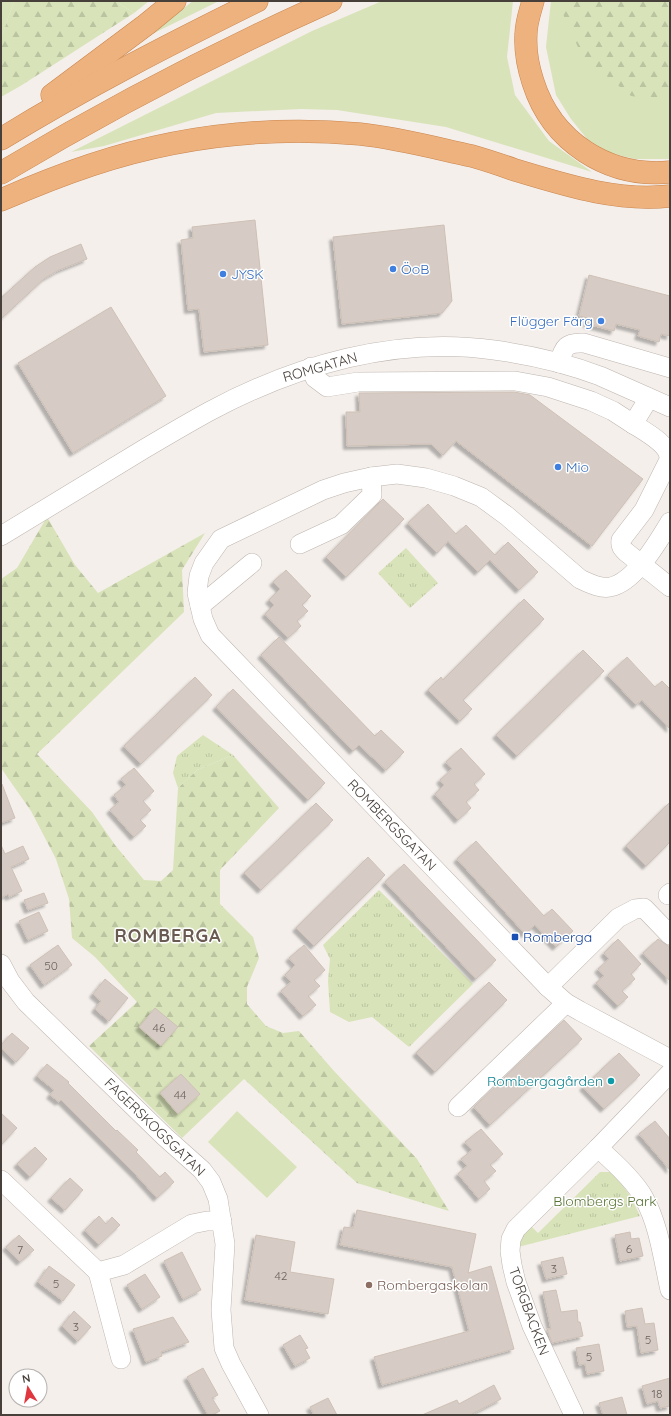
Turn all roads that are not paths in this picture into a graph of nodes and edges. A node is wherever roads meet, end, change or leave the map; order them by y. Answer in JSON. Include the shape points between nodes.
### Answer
{"nodes":[{"id":1,"x":175,"y":1,"type":"edge"},
{"id":2,"x":257,"y":1,"type":"edge"},
{"id":3,"x":331,"y":1,"type":"edge"},
{"id":4,"x":533,"y":1,"type":"edge"},
{"id":5,"x":1,"y":132,"type":"edge"},
{"id":6,"x":1,"y":139,"type":"edge"},
{"id":7,"x":670,"y":172,"type":"edge"},
{"id":8,"x":1,"y":173,"type":"edge"},
{"id":9,"x":670,"y":196,"type":"edge"},
{"id":10,"x":1,"y":200,"type":"edge"},
{"id":11,"x":559,"y":364,"type":"junction"},
{"id":12,"x":311,"y":367,"type":"junction"},
{"id":13,"x":670,"y":368,"type":"edge"},
{"id":14,"x":649,"y":398,"type":"junction"},
{"id":15,"x":670,"y":407,"type":"edge"},
{"id":16,"x":633,"y":424,"type":"junction"},
{"id":17,"x":371,"y":477,"type":"junction"},
{"id":18,"x":670,"y":522,"type":"edge"},
{"id":19,"x":1,"y":536,"type":"edge"},
{"id":20,"x":300,"y":544,"type":"dead end"},
{"id":21,"x":252,"y":563,"type":"dead end"},
{"id":22,"x":642,"y":564,"type":"junction"},
{"id":23,"x":670,"y":587,"type":"edge"},
{"id":24,"x":200,"y":606,"type":"junction"},
{"id":25,"x":670,"y":935,"type":"edge"},
{"id":26,"x":1,"y":964,"type":"edge"},
{"id":27,"x":548,"y":987,"type":"junction"},
{"id":28,"x":566,"y":1003,"type":"junction"},
{"id":29,"x":670,"y":1059,"type":"edge"},
{"id":30,"x":670,"y":1073,"type":"edge"},
{"id":31,"x":458,"y":1107,"type":"dead end"},
{"id":32,"x":598,"y":1148,"type":"junction"},
{"id":33,"x":1,"y":1180,"type":"edge"},
{"id":34,"x":222,"y":1221,"type":"junction"},
{"id":35,"x":98,"y":1272,"type":"junction"},
{"id":36,"x":670,"y":1290,"type":"edge"},
{"id":37,"x":121,"y":1359,"type":"dead end"},
{"id":38,"x":259,"y":1415,"type":"edge"},
{"id":39,"x":574,"y":1415,"type":"edge"}],
"edges":[{"from":1,"to":5,"type":"highway"},
{"from":2,"to":6,"type":"highway","via":[[157,51],[48,110]]},
{"from":3,"to":8,"type":"highway","via":[[274,26],[172,77],[64,135]]},
{"from":4,"to":7,"type":"highway","via":[[526,34],[529,70],[543,107],[554,124],[582,150],[599,160],[634,172]]},
{"from":9,"to":10,"type":"highway","via":[[634,198],[600,193],[553,182],[475,157],[361,134],[253,132],[202,138],[144,150],[91,165]]},
{"from":11,"to":12,"type":"street","name":"ROMGATAN","via":[[493,350],[424,347],[370,353]]},
{"from":11,"to":13,"type":"street","via":[[564,348],[574,343],[584,343]]},
{"from":11,"to":14,"type":"street","name":"ROMGATAN","via":[[598,376]]},
{"from":12,"to":16,"type":"street","via":[[315,378],[327,387],[358,382],[515,381],[572,394],[601,405]]},
{"from":12,"to":19,"type":"street","name":"ROMGATAN","via":[[276,380],[210,411]]},
{"from":14,"to":15,"type":"street","name":"ROMGATAN"},
{"from":14,"to":16,"type":"street"},
{"from":16,"to":22,"type":"street","via":[[665,447],[670,456],[644,510],[621,540],[622,548]]},
{"from":17,"to":20,"type":"street","via":[[372,495],[341,525]]},
{"from":17,"to":22,"type":"street","via":[[397,474],[426,478],[481,497],[580,579],[594,585],[610,587],[624,581]]},
{"from":17,"to":24,"type":"street","name":"ROMBERGSGATAN","via":[[323,490],[222,539],[204,563],[199,576],[197,593]]},
{"from":18,"to":22,"type":"street"},
{"from":21,"to":24,"type":"street"},
{"from":22,"to":23,"type":"street"},
{"from":24,"to":27,"type":"street","name":"ROMBERGSGATAN","via":[[210,635]]},
{"from":25,"to":27,"type":"street","via":[[644,908],[635,909],[618,918]]},
{"from":26,"to":34,"type":"street","name":"FAGERSKOGSGATAN","via":[[26,1002],[202,1170],[211,1182],[218,1199]]},
{"from":27,"to":28,"type":"street","name":"ROMBERGSGATAN"},
{"from":28,"to":29,"type":"street","name":"ROMBERGSGATAN"},
{"from":28,"to":31,"type":"street"},
{"from":30,"to":32,"type":"street","name":"TORGBACKEN"},
{"from":32,"to":36,"type":"street","via":[[620,1167],[643,1196],[653,1216]]},
{"from":32,"to":39,"type":"street","name":"TORGBACKEN","via":[[516,1229],[511,1239],[510,1251],[516,1282],[532,1326]]},
{"from":33,"to":35,"type":"street"},
{"from":34,"to":35,"type":"street","via":[[192,1224],[124,1265]]},
{"from":34,"to":38,"type":"street","name":"FAGERSKOGSGATAN","via":[[225,1244],[221,1310],[224,1348]]},
{"from":35,"to":37,"type":"street"}]}
